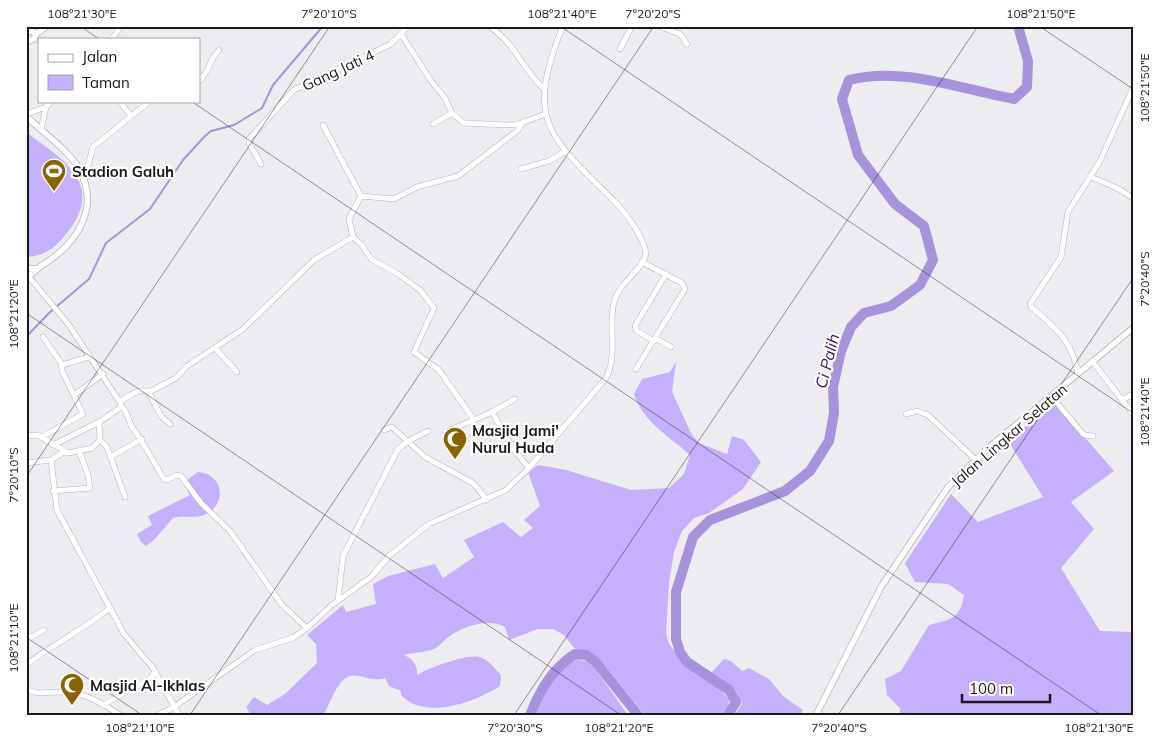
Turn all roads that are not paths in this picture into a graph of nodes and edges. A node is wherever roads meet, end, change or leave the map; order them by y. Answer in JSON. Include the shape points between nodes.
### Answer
{"nodes":[{"id":1,"x":47,"y":26,"type":"edge"},
{"id":2,"x":121,"y":26,"type":"edge"},
{"id":3,"x":408,"y":26,"type":"edge"},
{"id":4,"x":489,"y":26,"type":"edge"},
{"id":5,"x":563,"y":26,"type":"edge"},
{"id":6,"x":632,"y":26,"type":"edge"},
{"id":7,"x":658,"y":26,"type":"edge"},
{"id":8,"x":27,"y":31,"type":"edge"},
{"id":9,"x":36,"y":34,"type":"junction"},
{"id":10,"x":401,"y":34,"type":"junction"},
{"id":11,"x":113,"y":38,"type":"edge"},
{"id":12,"x":28,"y":41,"type":"edge"},
{"id":13,"x":687,"y":44,"type":"dead end"},
{"id":14,"x":620,"y":49,"type":"dead end"},
{"id":15,"x":219,"y":50,"type":"dead end"},
{"id":16,"x":200,"y":80,"type":"edge"},
{"id":17,"x":1133,"y":88,"type":"edge"},
{"id":18,"x":544,"y":89,"type":"junction"},
{"id":19,"x":51,"y":102,"type":"edge"},
{"id":20,"x":120,"y":102,"type":"edge"},
{"id":21,"x":149,"y":102,"type":"edge"},
{"id":22,"x":46,"y":108,"type":"junction"},
{"id":23,"x":452,"y":113,"type":"junction"},
{"id":24,"x":546,"y":114,"type":"junction"},
{"id":25,"x":26,"y":115,"type":"edge"},
{"id":26,"x":131,"y":116,"type":"junction"},
{"id":27,"x":523,"y":122,"type":"junction"},
{"id":28,"x":323,"y":124,"type":"dead end"},
{"id":29,"x":433,"y":124,"type":"dead end"},
{"id":30,"x":41,"y":130,"type":"junction"},
{"id":31,"x":564,"y":152,"type":"junction"},
{"id":32,"x":261,"y":164,"type":"dead end"},
{"id":33,"x":521,"y":169,"type":"dead end"},
{"id":34,"x":1091,"y":177,"type":"junction"},
{"id":35,"x":84,"y":180,"type":"junction"},
{"id":36,"x":361,"y":196,"type":"junction"},
{"id":37,"x":1133,"y":198,"type":"edge"},
{"id":38,"x":353,"y":237,"type":"junction"},
{"id":39,"x":642,"y":262,"type":"junction"},
{"id":40,"x":26,"y":268,"type":"edge"},
{"id":41,"x":37,"y":269,"type":"junction"},
{"id":42,"x":666,"y":274,"type":"junction"},
{"id":43,"x":29,"y":278,"type":"edge"},
{"id":44,"x":27,"y":286,"type":"edge"},
{"id":45,"x":1133,"y":328,"type":"edge"},
{"id":46,"x":43,"y":337,"type":"dead end"},
{"id":47,"x":654,"y":340,"type":"junction"},
{"id":48,"x":671,"y":347,"type":"dead end"},
{"id":49,"x":215,"y":348,"type":"junction"},
{"id":50,"x":89,"y":357,"type":"junction"},
{"id":51,"x":1092,"y":361,"type":"junction"},
{"id":52,"x":62,"y":365,"type":"junction"},
{"id":53,"x":636,"y":369,"type":"dead end"},
{"id":54,"x":237,"y":372,"type":"dead end"},
{"id":55,"x":1078,"y":373,"type":"junction"},
{"id":56,"x":102,"y":374,"type":"junction"},
{"id":57,"x":148,"y":391,"type":"junction"},
{"id":58,"x":1133,"y":394,"type":"edge"},
{"id":59,"x":74,"y":395,"type":"junction"},
{"id":60,"x":1052,"y":397,"type":"junction"},
{"id":61,"x":515,"y":399,"type":"dead end"},
{"id":62,"x":1122,"y":400,"type":"junction"},
{"id":63,"x":121,"y":403,"type":"junction"},
{"id":64,"x":492,"y":412,"type":"junction"},
{"id":65,"x":906,"y":414,"type":"dead end"},
{"id":66,"x":1133,"y":414,"type":"edge"},
{"id":67,"x":82,"y":416,"type":"junction"},
{"id":68,"x":474,"y":420,"type":"junction"},
{"id":69,"x":99,"y":422,"type":"junction"},
{"id":70,"x":170,"y":424,"type":"dead end"},
{"id":71,"x":88,"y":428,"type":"junction"},
{"id":72,"x":384,"y":430,"type":"dead end"},
{"id":73,"x":450,"y":430,"type":"dead end"},
{"id":74,"x":428,"y":431,"type":"dead end"},
{"id":75,"x":26,"y":436,"type":"edge"},
{"id":76,"x":1093,"y":436,"type":"dead end"},
{"id":77,"x":42,"y":437,"type":"junction"},
{"id":78,"x":142,"y":439,"type":"junction"},
{"id":79,"x":100,"y":440,"type":"junction"},
{"id":80,"x":408,"y":441,"type":"junction"},
{"id":81,"x":53,"y":445,"type":"junction"},
{"id":82,"x":79,"y":451,"type":"junction"},
{"id":83,"x":64,"y":452,"type":"junction"},
{"id":84,"x":110,"y":457,"type":"junction"},
{"id":85,"x":50,"y":460,"type":"junction"},
{"id":86,"x":976,"y":460,"type":"junction"},
{"id":87,"x":26,"y":463,"type":"edge"},
{"id":88,"x":529,"y":468,"type":"junction"},
{"id":89,"x":53,"y":490,"type":"junction"},
{"id":90,"x":125,"y":496,"type":"dead end"},
{"id":91,"x":487,"y":500,"type":"junction"},
{"id":92,"x":338,"y":602,"type":"junction"},
{"id":93,"x":110,"y":608,"type":"junction"},
{"id":94,"x":307,"y":628,"type":"junction"},
{"id":95,"x":44,"y":630,"type":"dead end"},
{"id":96,"x":26,"y":640,"type":"edge"},
{"id":97,"x":26,"y":665,"type":"edge"},
{"id":98,"x":155,"y":671,"type":"junction"},
{"id":99,"x":26,"y":689,"type":"edge"},
{"id":100,"x":104,"y":705,"type":"junction"},
{"id":101,"x":174,"y":707,"type":"junction"},
{"id":102,"x":120,"y":715,"type":"edge"},
{"id":103,"x":158,"y":715,"type":"edge"},
{"id":104,"x":179,"y":715,"type":"edge"},
{"id":105,"x":816,"y":715,"type":"edge"}],
"edges":[{"from":1,"to":9,"type":"street"},
{"from":2,"to":11,"type":"street"},
{"from":3,"to":10,"type":"street","name":"Gang Jati 4"},
{"from":4,"to":18,"type":"street","via":[[512,46]]},
{"from":5,"to":18,"type":"street","via":[[546,73]]},
{"from":6,"to":14,"type":"street"},
{"from":7,"to":13,"type":"street","via":[[680,34]]},
{"from":8,"to":9,"type":"street","via":[[32,30]]},
{"from":8,"to":12,"type":"street"},
{"from":9,"to":12,"type":"street"},
{"from":10,"to":23,"type":"street"},
{"from":10,"to":32,"type":"street","name":"Gang Jati 4","via":[[371,55],[293,91],[249,140]]},
{"from":15,"to":16,"type":"street","via":[[210,59],[209,70]]},
{"from":17,"to":34,"type":"street"},
{"from":18,"to":24,"type":"street"},
{"from":19,"to":22,"type":"street"},
{"from":20,"to":26,"type":"street"},
{"from":21,"to":26,"type":"street"},
{"from":22,"to":25,"type":"street"},
{"from":22,"to":30,"type":"street"},
{"from":23,"to":27,"type":"street","via":[[464,123]]},
{"from":23,"to":29,"type":"street"},
{"from":24,"to":27,"type":"street"},
{"from":24,"to":31,"type":"street"},
{"from":25,"to":30,"type":"street"},
{"from":26,"to":35,"type":"street","via":[[93,147]]},
{"from":27,"to":36,"type":"street","via":[[517,132],[458,176],[417,187],[394,199]]},
{"from":28,"to":36,"type":"street"},
{"from":30,"to":35,"type":"street","via":[[68,154]]},
{"from":31,"to":33,"type":"street","via":[[549,161]]},
{"from":31,"to":39,"type":"street","via":[[626,215],[645,250]]},
{"from":34,"to":37,"type":"street"},
{"from":34,"to":55,"type":"street","via":[[1068,212],[1058,263],[1030,304],[1066,339]]},
{"from":35,"to":41,"type":"street","via":[[85,215],[79,232],[60,255]]},
{"from":36,"to":38,"type":"street","via":[[349,219]]},
{"from":38,"to":49,"type":"street","via":[[314,260],[243,329]]},
{"from":38,"to":68,"type":"street","via":[[371,259],[420,290],[433,306],[414,352],[439,370]]},
{"from":39,"to":42,"type":"street"},
{"from":39,"to":88,"type":"street","via":[[620,288],[614,303],[611,366],[606,378]]},
{"from":40,"to":41,"type":"street"},
{"from":41,"to":43,"type":"street"},
{"from":42,"to":47,"type":"street","via":[[682,283],[685,289]]},
{"from":42,"to":47,"type":"street","via":[[635,326],[637,331]]},
{"from":43,"to":44,"type":"street"},
{"from":43,"to":50,"type":"street","via":[[60,313]]},
{"from":45,"to":51,"type":"street","name":"Jalan Lingkar Selatan"},
{"from":46,"to":52,"type":"street"},
{"from":47,"to":48,"type":"street"},
{"from":47,"to":53,"type":"street"},
{"from":49,"to":54,"type":"street"},
{"from":49,"to":57,"type":"street","via":[[187,366],[176,378]]},
{"from":50,"to":52,"type":"street"},
{"from":50,"to":56,"type":"street"},
{"from":51,"to":55,"type":"street","name":"Jalan Lingkar Selatan"},
{"from":51,"to":62,"type":"street"},
{"from":52,"to":59,"type":"street"},
{"from":55,"to":60,"type":"street","name":"Jalan Lingkar Selatan"},
{"from":56,"to":59,"type":"street"},
{"from":56,"to":63,"type":"street"},
{"from":57,"to":63,"type":"street","via":[[138,390]]},
{"from":57,"to":70,"type":"street","via":[[161,416]]},
{"from":58,"to":62,"type":"street"},
{"from":59,"to":67,"type":"street"},
{"from":60,"to":76,"type":"street","via":[[1084,435]]},
{"from":60,"to":86,"type":"street","name":"Jalan Lingkar Selatan"},
{"from":61,"to":64,"type":"street"},
{"from":62,"to":66,"type":"street"},
{"from":63,"to":69,"type":"street"},
{"from":63,"to":78,"type":"street"},
{"from":64,"to":68,"type":"street"},
{"from":64,"to":88,"type":"street","via":[[515,452]]},
{"from":65,"to":86,"type":"street","via":[[917,411],[928,415]]},
{"from":67,"to":71,"type":"street"},
{"from":67,"to":77,"type":"street"},
{"from":68,"to":73,"type":"street"},
{"from":69,"to":71,"type":"street"},
{"from":69,"to":79,"type":"street"},
{"from":71,"to":81,"type":"street"},
{"from":72,"to":80,"type":"street","via":[[392,426]]},
{"from":74,"to":80,"type":"street"},
{"from":75,"to":77,"type":"street","via":[[35,434]]},
{"from":77,"to":81,"type":"street"},
{"from":78,"to":84,"type":"street"},
{"from":78,"to":94,"type":"street","via":[[164,478],[181,476],[200,504],[230,531],[282,605]]},
{"from":79,"to":82,"type":"street","via":[[96,446]]},
{"from":79,"to":84,"type":"street"},
{"from":80,"to":91,"type":"street","via":[[425,457],[473,483]]},
{"from":80,"to":92,"type":"street","via":[[398,449],[343,556]]},
{"from":81,"to":83,"type":"street"},
{"from":82,"to":83,"type":"street"},
{"from":82,"to":89,"type":"street","via":[[90,488]]},
{"from":83,"to":85,"type":"street"},
{"from":84,"to":90,"type":"street"},
{"from":85,"to":87,"type":"street"},
{"from":85,"to":89,"type":"street"},
{"from":86,"to":105,"type":"street","name":"Jalan Lingkar Selatan","via":[[948,488],[881,587]]},
{"from":88,"to":91,"type":"street","via":[[506,490]]},
{"from":89,"to":93,"type":"street","via":[[57,510]]},
{"from":91,"to":92,"type":"street","via":[[429,524]]},
{"from":92,"to":94,"type":"street"},
{"from":93,"to":97,"type":"street"},
{"from":93,"to":98,"type":"street","via":[[124,634]]},
{"from":94,"to":101,"type":"street","via":[[293,638],[255,650]]},
{"from":95,"to":96,"type":"street"},
{"from":98,"to":100,"type":"street","via":[[151,678]]},
{"from":98,"to":101,"type":"street"},
{"from":99,"to":100,"type":"street","via":[[36,693],[68,692]]},
{"from":100,"to":102,"type":"street"},
{"from":101,"to":103,"type":"street"},
{"from":101,"to":104,"type":"street"}]}
